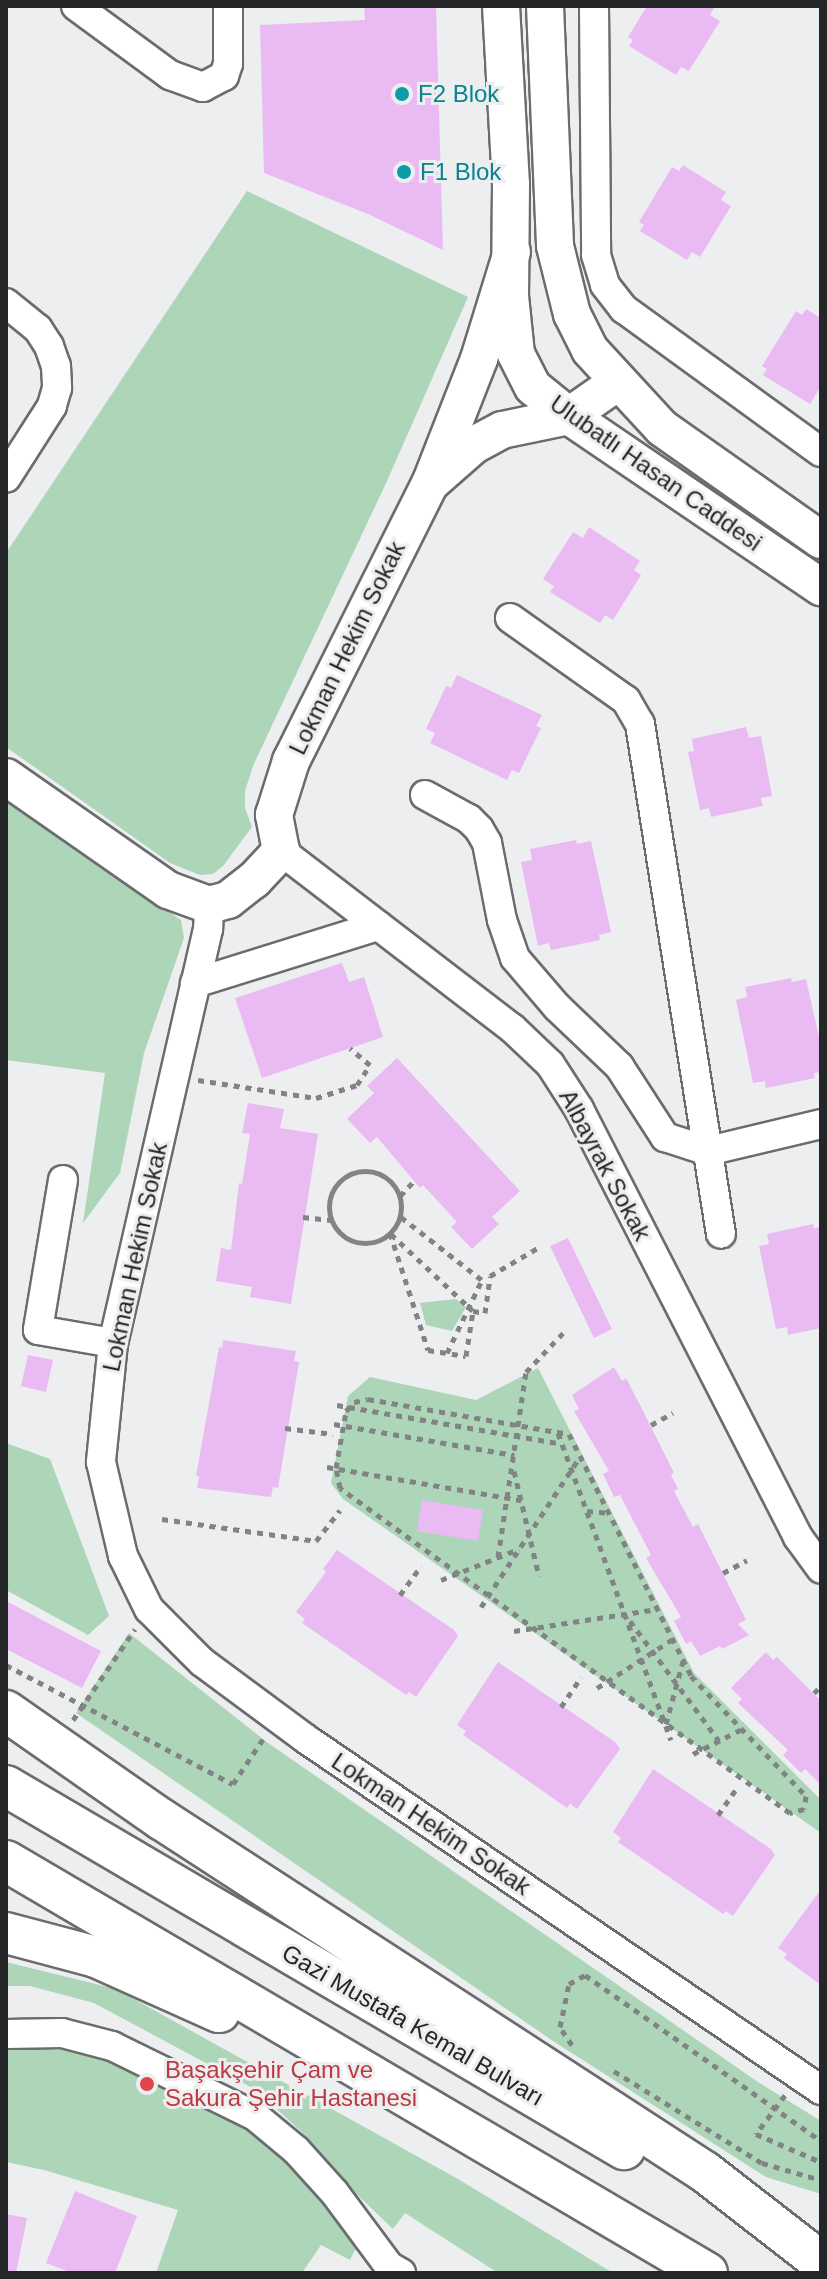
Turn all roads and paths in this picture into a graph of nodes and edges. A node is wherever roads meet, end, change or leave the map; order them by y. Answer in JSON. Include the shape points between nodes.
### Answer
{"nodes":[{"id":1,"x":76,"y":6,"type":"edge"},
{"id":2,"x":228,"y":6,"type":"edge"},
{"id":3,"x":501,"y":6,"type":"edge"},
{"id":4,"x":545,"y":6,"type":"edge"},
{"id":5,"x":594,"y":6,"type":"edge"},
{"id":6,"x":512,"y":252,"type":"junction"},
{"id":7,"x":6,"y":303,"type":"edge"},
{"id":8,"x":511,"y":311,"type":"junction"},
{"id":9,"x":572,"y":314,"type":"junction"},
{"id":10,"x":479,"y":359,"type":"junction"},
{"id":11,"x":614,"y":378,"type":"junction"},
{"id":12,"x":569,"y":416,"type":"junction"},
{"id":13,"x":821,"y":452,"type":"edge"},
{"id":14,"x":6,"y":478,"type":"edge"},
{"id":15,"x":430,"y":484,"type":"junction"},
{"id":16,"x":821,"y":540,"type":"edge"},
{"id":17,"x":821,"y":587,"type":"edge"},
{"id":18,"x":510,"y":618,"type":"dead end"},
{"id":19,"x":6,"y":777,"type":"edge"},
{"id":20,"x":425,"y":795,"type":"dead end"},
{"id":21,"x":281,"y":851,"type":"junction"},
{"id":22,"x":209,"y":905,"type":"junction"},
{"id":23,"x":378,"y":926,"type":"junction"},
{"id":24,"x":195,"y":983,"type":"junction"},
{"id":25,"x":557,"y":1007,"type":"junction"},
{"id":26,"x":525,"y":1041,"type":"junction"},
{"id":27,"x":350,"y":1048,"type":"dead end"},
{"id":28,"x":174,"y":1077,"type":"junction"},
{"id":29,"x":821,"y":1124,"type":"edge"},
{"id":30,"x":708,"y":1151,"type":"junction"},
{"id":31,"x":63,"y":1180,"type":"dead end"},
{"id":32,"x":414,"y":1181,"type":"dead end"},
{"id":33,"x":400,"y":1196,"type":"junction"},
{"id":34,"x":303,"y":1217,"type":"dead end"},
{"id":35,"x":401,"y":1217,"type":"junction"},
{"id":36,"x":331,"y":1220,"type":"junction"},
{"id":37,"x":390,"y":1233,"type":"junction"},
{"id":38,"x":721,"y":1234,"type":"dead end"},
{"id":39,"x":541,"y":1246,"type":"dead end"},
{"id":40,"x":490,"y":1276,"type":"junction"},
{"id":41,"x":482,"y":1280,"type":"junction"},
{"id":42,"x":471,"y":1309,"type":"junction"},
{"id":43,"x":564,"y":1332,"type":"dead end"},
{"id":44,"x":113,"y":1343,"type":"junction"},
{"id":45,"x":447,"y":1353,"type":"junction"},
{"id":46,"x":337,"y":1405,"type":"dead end"},
{"id":47,"x":350,"y":1407,"type":"junction"},
{"id":48,"x":673,"y":1413,"type":"dead end"},
{"id":49,"x":334,"y":1424,"type":"dead end"},
{"id":50,"x":651,"y":1425,"type":"dead end"},
{"id":51,"x":344,"y":1426,"type":"junction"},
{"id":52,"x":519,"y":1426,"type":"junction"},
{"id":53,"x":285,"y":1428,"type":"dead end"},
{"id":54,"x":558,"y":1432,"type":"junction"},
{"id":55,"x":333,"y":1434,"type":"dead end"},
{"id":56,"x":517,"y":1436,"type":"junction"},
{"id":57,"x":562,"y":1444,"type":"junction"},
{"id":58,"x":514,"y":1455,"type":"junction"},
{"id":59,"x":580,"y":1456,"type":"junction"},
{"id":60,"x":513,"y":1466,"type":"junction"},
{"id":61,"x":327,"y":1467,"type":"dead end"},
{"id":62,"x":336,"y":1468,"type":"junction"},
{"id":63,"x":572,"y":1470,"type":"junction"},
{"id":64,"x":508,"y":1498,"type":"junction"},
{"id":65,"x":521,"y":1500,"type":"junction"},
{"id":66,"x":340,"y":1510,"type":"dead end"},
{"id":67,"x":587,"y":1511,"type":"junction"},
{"id":68,"x":609,"y":1514,"type":"junction"},
{"id":69,"x":162,"y":1519,"type":"dead end"},
{"id":70,"x":529,"y":1535,"type":"junction"},
{"id":71,"x":520,"y":1548,"type":"junction"},
{"id":72,"x":498,"y":1557,"type":"junction"},
{"id":73,"x":747,"y":1560,"type":"dead end"},
{"id":74,"x":421,"y":1566,"type":"dead end"},
{"id":75,"x":821,"y":1569,"type":"edge"},
{"id":76,"x":723,"y":1573,"type":"dead end"},
{"id":77,"x":456,"y":1574,"type":"junction"},
{"id":78,"x":539,"y":1576,"type":"dead end"},
{"id":79,"x":441,"y":1580,"type":"dead end"},
{"id":80,"x":400,"y":1595,"type":"dead end"},
{"id":81,"x":488,"y":1597,"type":"junction"},
{"id":82,"x":481,"y":1607,"type":"dead end"},
{"id":83,"x":149,"y":1609,"type":"junction"},
{"id":84,"x":657,"y":1609,"type":"junction"},
{"id":85,"x":625,"y":1614,"type":"junction"},
{"id":86,"x":531,"y":1628,"type":"junction"},
{"id":87,"x":514,"y":1631,"type":"dead end"},
{"id":88,"x":673,"y":1639,"type":"junction"},
{"id":89,"x":653,"y":1652,"type":"junction"},
{"id":90,"x":642,"y":1659,"type":"junction"},
{"id":91,"x":683,"y":1660,"type":"junction"},
{"id":92,"x":6,"y":1665,"type":"edge"},
{"id":93,"x":581,"y":1677,"type":"dead end"},
{"id":94,"x":607,"y":1682,"type":"junction"},
{"id":95,"x":676,"y":1685,"type":"junction"},
{"id":96,"x":821,"y":1686,"type":"edge"},
{"id":97,"x":597,"y":1688,"type":"dead end"},
{"id":98,"x":814,"y":1693,"type":"dead end"},
{"id":99,"x":83,"y":1705,"type":"junction"},
{"id":100,"x":561,"y":1707,"type":"dead end"},
{"id":101,"x":6,"y":1711,"type":"edge"},
{"id":102,"x":277,"y":1717,"type":"junction"},
{"id":103,"x":73,"y":1721,"type":"dead end"},
{"id":104,"x":666,"y":1725,"type":"junction"},
{"id":105,"x":6,"y":1729,"type":"edge"},
{"id":106,"x":742,"y":1729,"type":"junction"},
{"id":107,"x":671,"y":1740,"type":"dead end"},
{"id":108,"x":719,"y":1741,"type":"junction"},
{"id":109,"x":701,"y":1750,"type":"junction"},
{"id":110,"x":693,"y":1754,"type":"dead end"},
{"id":111,"x":6,"y":1786,"type":"edge"},
{"id":112,"x":738,"y":1786,"type":"dead end"},
{"id":113,"x":718,"y":1815,"type":"dead end"},
{"id":114,"x":161,"y":1819,"type":"junction"},
{"id":115,"x":6,"y":1861,"type":"edge"},
{"id":116,"x":6,"y":1933,"type":"edge"},
{"id":117,"x":6,"y":2034,"type":"edge"},
{"id":118,"x":582,"y":2051,"type":"dead end"},
{"id":119,"x":607,"y":2067,"type":"dead end"},
{"id":120,"x":810,"y":2083,"type":"edge"},
{"id":121,"x":390,"y":2088,"type":"junction"},
{"id":122,"x":775,"y":2109,"type":"junction"},
{"id":123,"x":821,"y":2141,"type":"edge"},
{"id":124,"x":821,"y":2162,"type":"edge"},
{"id":125,"x":821,"y":2180,"type":"edge"},
{"id":126,"x":821,"y":2263,"type":"edge"},
{"id":127,"x":401,"y":2273,"type":"edge"},
{"id":128,"x":707,"y":2273,"type":"edge"}],
"edges":[{"from":1,"to":2,"type":"street","via":[[170,75],[203,87],[224,76],[228,64]]},
{"from":3,"to":6,"type":"main road","name":"Ulubatlı Hasan Caddesi"},
{"from":4,"to":9,"type":"main road","name":"Ulubatlı Hasan Caddesi","via":[[555,246]]},
{"from":5,"to":13,"type":"street","via":[[596,255],[605,285],[624,309]]},
{"from":6,"to":8,"type":"main road","name":"Ulubatlı Hasan Caddesi"},
{"from":6,"to":10,"type":"main road"},
{"from":7,"to":14,"type":"street","via":[[38,329],[49,346],[57,388],[52,406]]},
{"from":8,"to":9,"type":"main road","via":[[527,303]]},
{"from":8,"to":10,"type":"main road"},
{"from":8,"to":12,"type":"main road","name":"Ulubatlı Hasan Caddesi","via":[[516,354],[533,387]]},
{"from":9,"to":11,"type":"main road","name":"Ulubatlı Hasan Caddesi","via":[[590,350]]},
{"from":10,"to":15,"type":"main road","name":"Lokman Hekim Sokak"},
{"from":11,"to":12,"type":"main road","via":[[609,388]]},
{"from":11,"to":16,"type":"main road","name":"Ulubatlı Hasan Caddesi","via":[[662,428]]},
{"from":12,"to":15,"type":"main road","via":[[502,430],[474,445]]},
{"from":12,"to":17,"type":"main road","name":"Ulubatlı Hasan Caddesi"},
{"from":15,"to":21,"type":"main road","name":"Lokman Hekim Sokak","via":[[291,761],[274,815]]},
{"from":18,"to":30,"type":"street","via":[[626,700],[640,724]]},
{"from":19,"to":22,"type":"main road","via":[[168,890]]},
{"from":20,"to":25,"type":"street","via":[[479,829],[515,958]]},
{"from":21,"to":22,"type":"main road","via":[[228,900]]},
{"from":21,"to":23,"type":"street","name":"Albayrak Sokak"},
{"from":22,"to":24,"type":"street","name":"Lokman Hekim Sokak"},
{"from":23,"to":24,"type":"street"},
{"from":23,"to":26,"type":"street","name":"Albayrak Sokak"},
{"from":24,"to":28,"type":"street","name":"Lokman Hekim Sokak"},
{"from":25,"to":26,"type":"street"},
{"from":25,"to":30,"type":"street","via":[[619,1066],[665,1137]]},
{"from":26,"to":75,"type":"street","name":"Albayrak Sokak","via":[[550,1064],[579,1109],[798,1537]]},
{"from":27,"to":28,"type":"path","via":[[370,1065],[364,1075],[357,1085],[316,1098]]},
{"from":28,"to":44,"type":"street","name":"Lokman Hekim Sokak"},
{"from":29,"to":30,"type":"street"},
{"from":30,"to":38,"type":"street"},
{"from":31,"to":44,"type":"street","via":[[38,1330]]},
{"from":32,"to":33,"type":"path"},
{"from":33,"to":35,"type":"path"},
{"from":33,"to":36,"type":"path","via":[[383,1175],[349,1174],[332,1191]]},
{"from":34,"to":36,"type":"path"},
{"from":35,"to":37,"type":"path"},
{"from":35,"to":41,"type":"path"},
{"from":36,"to":37,"type":"path","via":[[352,1241],[375,1242]]},
{"from":37,"to":42,"type":"path"},
{"from":37,"to":45,"type":"path","via":[[428,1350]]},
{"from":39,"to":40,"type":"path"},
{"from":40,"to":41,"type":"path"},
{"from":40,"to":42,"type":"path","via":[[485,1313]]},
{"from":41,"to":42,"type":"path"},
{"from":42,"to":45,"type":"path"},
{"from":42,"to":45,"type":"path","via":[[466,1356]]},
{"from":43,"to":52,"type":"path","via":[[526,1372]]},
{"from":44,"to":83,"type":"street","name":"Lokman Hekim Sokak","via":[[101,1462],[123,1556]]},
{"from":46,"to":47,"type":"path"},
{"from":47,"to":51,"type":"path"},
{"from":47,"to":52,"type":"path","via":[[368,1399]]},
{"from":47,"to":56,"type":"path"},
{"from":48,"to":50,"type":"path"},
{"from":49,"to":51,"type":"path"},
{"from":51,"to":58,"type":"path"},
{"from":51,"to":62,"type":"path"},
{"from":52,"to":54,"type":"path"},
{"from":52,"to":56,"type":"path"},
{"from":53,"to":55,"type":"path"},
{"from":54,"to":57,"type":"path"},
{"from":54,"to":59,"type":"path","via":[[569,1434]]},
{"from":56,"to":57,"type":"path"},
{"from":56,"to":58,"type":"path"},
{"from":57,"to":63,"type":"path"},
{"from":58,"to":60,"type":"path"},
{"from":59,"to":63,"type":"path"},
{"from":59,"to":68,"type":"path"},
{"from":60,"to":64,"type":"path"},
{"from":60,"to":65,"type":"path"},
{"from":61,"to":62,"type":"path"},
{"from":62,"to":64,"type":"path"},
{"from":62,"to":77,"type":"path","via":[[340,1488],[355,1502]]},
{"from":63,"to":67,"type":"path"},
{"from":63,"to":70,"type":"path"},
{"from":64,"to":65,"type":"path"},
{"from":64,"to":72,"type":"path"},
{"from":65,"to":70,"type":"path"},
{"from":66,"to":69,"type":"path","via":[[316,1541]]},
{"from":67,"to":68,"type":"path"},
{"from":67,"to":85,"type":"path"},
{"from":68,"to":84,"type":"path"},
{"from":70,"to":71,"type":"path"},
{"from":70,"to":78,"type":"path"},
{"from":71,"to":72,"type":"path"},
{"from":71,"to":81,"type":"path"},
{"from":72,"to":77,"type":"path"},
{"from":73,"to":76,"type":"path"},
{"from":74,"to":80,"type":"path"},
{"from":77,"to":79,"type":"path"},
{"from":77,"to":81,"type":"path"},
{"from":81,"to":82,"type":"path"},
{"from":81,"to":86,"type":"path"},
{"from":83,"to":99,"type":"path"},
{"from":83,"to":102,"type":"street","name":"Lokman Hekim Sokak","via":[[202,1662]]},
{"from":84,"to":85,"type":"path"},
{"from":84,"to":88,"type":"path"},
{"from":85,"to":86,"type":"path"},
{"from":85,"to":89,"type":"path"},
{"from":85,"to":90,"type":"path"},
{"from":86,"to":87,"type":"path"},
{"from":86,"to":94,"type":"path"},
{"from":88,"to":89,"type":"path"},
{"from":88,"to":91,"type":"path"},
{"from":89,"to":90,"type":"path"},
{"from":89,"to":95,"type":"path"},
{"from":90,"to":94,"type":"path"},
{"from":90,"to":104,"type":"path"},
{"from":91,"to":95,"type":"path"},
{"from":91,"to":106,"type":"path","via":[[691,1676]]},
{"from":92,"to":99,"type":"path"},
{"from":93,"to":100,"type":"path"},
{"from":94,"to":97,"type":"path"},
{"from":94,"to":104,"type":"path"},
{"from":95,"to":104,"type":"path"},
{"from":95,"to":108,"type":"path"},
{"from":96,"to":98,"type":"path"},
{"from":99,"to":102,"type":"path","via":[[233,1784]]},
{"from":99,"to":103,"type":"path"},
{"from":101,"to":114,"type":"highway"},
{"from":102,"to":120,"type":"street","name":"Lokman Hekim Sokak"},
{"from":104,"to":107,"type":"path"},
{"from":104,"to":109,"type":"path"},
{"from":105,"to":114,"type":"highway"},
{"from":106,"to":108,"type":"path"},
{"from":106,"to":109,"type":"path","via":[[806,1796],[804,1809],[790,1813]]},
{"from":108,"to":109,"type":"path"},
{"from":109,"to":110,"type":"path"},
{"from":111,"to":126,"type":"highway","name":"Gazi Mustafa Kemal Bulvarı"},
{"from":112,"to":113,"type":"path"},
{"from":114,"to":126,"type":"highway","via":[[705,2172]]},
{"from":115,"to":121,"type":"highway"},
{"from":116,"to":121,"type":"highway","via":[[96,1957]]},
{"from":117,"to":127,"type":"street","via":[[62,2033],[112,2046],[255,2116],[296,2150],[389,2266]]},
{"from":118,"to":122,"type":"path","via":[[569,2043],[560,2027],[569,1984],[585,1975]]},
{"from":119,"to":125,"type":"path","via":[[762,2163]]},
{"from":120,"to":122,"type":"path"},
{"from":121,"to":128,"type":"highway"},
{"from":122,"to":123,"type":"path"},
{"from":122,"to":124,"type":"path","via":[[756,2134]]}]}
